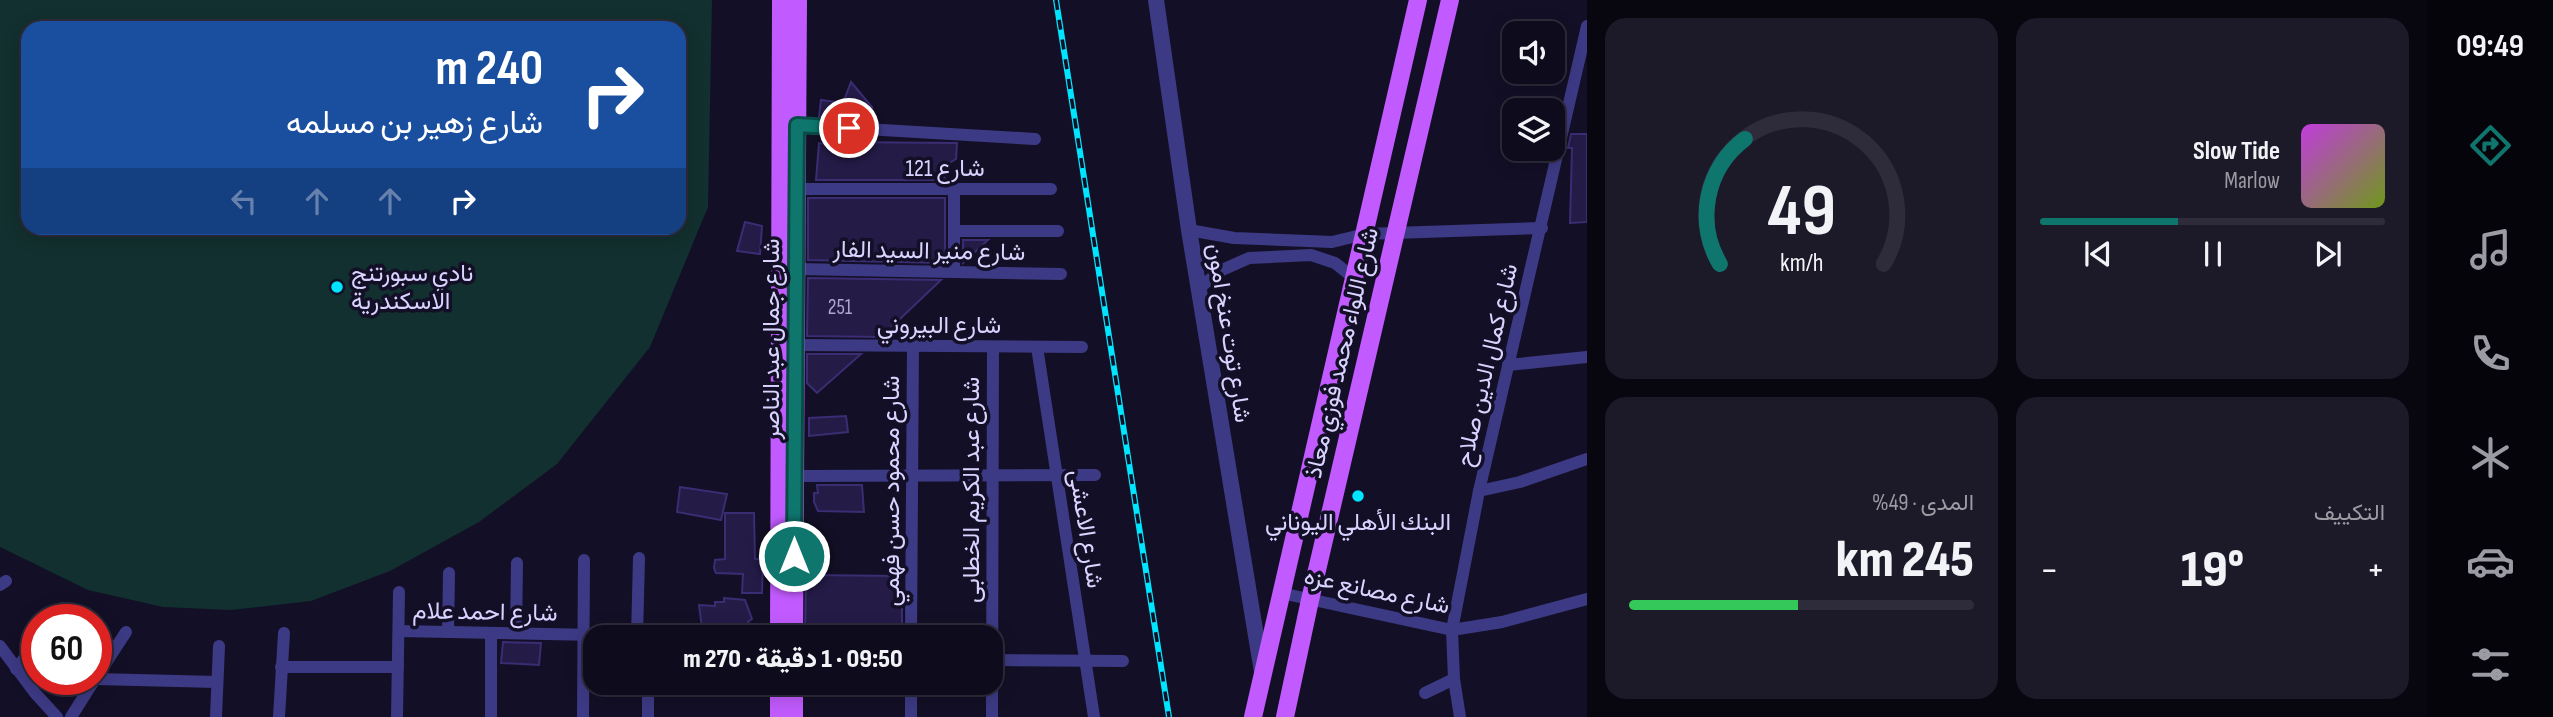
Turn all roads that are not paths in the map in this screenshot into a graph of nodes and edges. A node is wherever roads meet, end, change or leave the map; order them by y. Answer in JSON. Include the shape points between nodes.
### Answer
{"nodes":[{"id":1,"x":781,"y":0,"type":"edge"},
{"id":2,"x":798,"y":0,"type":"edge"},
{"id":3,"x":1156,"y":0,"type":"edge"},
{"id":4,"x":1418,"y":0,"type":"edge"},
{"id":5,"x":1450,"y":0,"type":"edge"},
{"id":6,"x":1587,"y":26,"type":"edge"},
{"id":7,"x":1587,"y":86,"type":"edge"},
{"id":8,"x":1573,"y":87,"type":"junction"},
{"id":9,"x":797,"y":125,"type":"junction"},
{"id":10,"x":1035,"y":139,"type":"dead end"},
{"id":11,"x":798,"y":189,"type":"junction"},
{"id":12,"x":954,"y":189,"type":"junction"},
{"id":13,"x":1051,"y":189,"type":"dead end"},
{"id":14,"x":1542,"y":228,"type":"junction"},
{"id":15,"x":1189,"y":230,"type":"junction"},
{"id":16,"x":954,"y":231,"type":"junction"},
{"id":17,"x":1058,"y":231,"type":"dead end"},
{"id":18,"x":1365,"y":234,"type":"junction"},
{"id":19,"x":1395,"y":234,"type":"junction"},
{"id":20,"x":788,"y":239,"type":"junction"},
{"id":21,"x":796,"y":270,"type":"junction"},
{"id":22,"x":954,"y":272,"type":"junction"},
{"id":23,"x":1061,"y":274,"type":"dead end"},
{"id":24,"x":1354,"y":278,"type":"junction"},
{"id":25,"x":1199,"y":288,"type":"junction"},
{"id":26,"x":796,"y":345,"type":"junction"},
{"id":27,"x":913,"y":346,"type":"junction"},
{"id":28,"x":993,"y":346,"type":"junction"},
{"id":29,"x":1037,"y":347,"type":"junction"},
{"id":30,"x":1082,"y":347,"type":"dead end"},
{"id":31,"x":1587,"y":357,"type":"edge"},
{"id":32,"x":1508,"y":365,"type":"junction"},
{"id":33,"x":1587,"y":459,"type":"edge"},
{"id":34,"x":912,"y":475,"type":"junction"},
{"id":35,"x":992,"y":475,"type":"junction"},
{"id":36,"x":1057,"y":475,"type":"junction"},
{"id":37,"x":1095,"y":475,"type":"dead end"},
{"id":38,"x":795,"y":476,"type":"junction"},
{"id":39,"x":1479,"y":491,"type":"junction"},
{"id":40,"x":639,"y":558,"type":"dead end"},
{"id":41,"x":584,"y":560,"type":"dead end"},
{"id":42,"x":517,"y":563,"type":"dead end"},
{"id":43,"x":449,"y":573,"type":"dead end"},
{"id":44,"x":399,"y":592,"type":"dead end"},
{"id":45,"x":1281,"y":593,"type":"junction"},
{"id":46,"x":1587,"y":599,"type":"edge"},
{"id":47,"x":1310,"y":600,"type":"junction"},
{"id":48,"x":583,"y":625,"type":"edge"},
{"id":49,"x":644,"y":625,"type":"edge"},
{"id":50,"x":779,"y":625,"type":"edge"},
{"id":51,"x":794,"y":625,"type":"edge"},
{"id":52,"x":911,"y":625,"type":"edge"},
{"id":53,"x":991,"y":625,"type":"edge"},
{"id":54,"x":1452,"y":630,"type":"junction"},
{"id":55,"x":398,"y":631,"type":"junction"},
{"id":56,"x":125,"y":632,"type":"dead end"},
{"id":57,"x":448,"y":632,"type":"junction"},
{"id":58,"x":491,"y":633,"type":"junction"},
{"id":59,"x":284,"y":634,"type":"dead end"},
{"id":60,"x":516,"y":634,"type":"junction"},
{"id":61,"x":583,"y":635,"type":"edge"},
{"id":62,"x":0,"y":646,"type":"edge"},
{"id":63,"x":219,"y":646,"type":"dead end"},
{"id":64,"x":112,"y":653,"type":"edge"},
{"id":65,"x":1003,"y":660,"type":"edge"},
{"id":66,"x":1085,"y":661,"type":"junction"},
{"id":67,"x":1123,"y":661,"type":"dead end"},
{"id":68,"x":21,"y":663,"type":"edge"},
{"id":69,"x":281,"y":667,"type":"junction"},
{"id":70,"x":398,"y":667,"type":"junction"},
{"id":71,"x":16,"y":669,"type":"junction"},
{"id":72,"x":1262,"y":673,"type":"junction"},
{"id":73,"x":112,"y":679,"type":"edge"},
{"id":74,"x":1454,"y":679,"type":"junction"},
{"id":75,"x":217,"y":682,"type":"junction"},
{"id":76,"x":1425,"y":693,"type":"dead end"},
{"id":77,"x":85,"y":695,"type":"edge"},
{"id":78,"x":583,"y":695,"type":"edge"},
{"id":79,"x":648,"y":695,"type":"edge"},
{"id":80,"x":779,"y":695,"type":"edge"},
{"id":81,"x":794,"y":695,"type":"edge"},
{"id":82,"x":911,"y":695,"type":"edge"},
{"id":83,"x":992,"y":695,"type":"edge"},
{"id":84,"x":57,"y":717,"type":"edge"},
{"id":85,"x":71,"y":717,"type":"edge"},
{"id":86,"x":216,"y":717,"type":"edge"},
{"id":87,"x":279,"y":717,"type":"edge"},
{"id":88,"x":397,"y":717,"type":"edge"},
{"id":89,"x":491,"y":717,"type":"edge"},
{"id":90,"x":583,"y":717,"type":"edge"},
{"id":91,"x":648,"y":717,"type":"edge"},
{"id":92,"x":779,"y":717,"type":"edge"},
{"id":93,"x":794,"y":717,"type":"edge"},
{"id":94,"x":911,"y":717,"type":"edge"},
{"id":95,"x":992,"y":717,"type":"edge"},
{"id":96,"x":1094,"y":717,"type":"edge"},
{"id":97,"x":1253,"y":717,"type":"edge"},
{"id":98,"x":1284,"y":717,"type":"edge"},
{"id":99,"x":1460,"y":717,"type":"edge"}],
"edges":[{"from":1,"to":20,"type":"main road","name":"شارع جمال عبد الناصر"},
{"from":2,"to":9,"type":"main road","name":"شارع جمال عبد الناصر"},
{"from":3,"to":15,"type":"street","name":"شارع توت عنخ امون"},
{"from":4,"to":18,"type":"main road","name":"شارع اللواء محمد فوزي معاذ"},
{"from":5,"to":19,"type":"main road","name":"شارع اللواء محمد فوزي معاذ"},
{"from":6,"to":8,"type":"street","name":"شارع كمال الدين صلاح"},
{"from":7,"to":8,"type":"street"},
{"from":8,"to":14,"type":"street","name":"شارع كمال الدين صلاح"},
{"from":9,"to":10,"type":"street"},
{"from":9,"to":11,"type":"main road","name":"شارع جمال عبد الناصر"},
{"from":11,"to":12,"type":"street","name":"شارع 121"},
{"from":11,"to":20,"type":"main road","name":"شارع جمال عبد الناصر"},
{"from":12,"to":13,"type":"street","name":"شارع 121"},
{"from":12,"to":16,"type":"street"},
{"from":14,"to":19,"type":"street"},
{"from":14,"to":32,"type":"street","name":"شارع كمال الدين صلاح"},
{"from":15,"to":18,"type":"street","via":[[1223,237],[1314,241],[1343,241]]},
{"from":15,"to":25,"type":"street","name":"شارع توت عنخ امون"},
{"from":16,"to":17,"type":"street"},
{"from":16,"to":22,"type":"street"},
{"from":18,"to":19,"type":"street"},
{"from":18,"to":24,"type":"main road","name":"شارع اللواء محمد فوزي معاذ"},
{"from":19,"to":47,"type":"main road","name":"شارع اللواء محمد فوزي معاذ"},
{"from":20,"to":21,"type":"main road","name":"شارع جمال عبد الناصر"},
{"from":20,"to":50,"type":"main road","name":"شارع جمال عبد الناصر"},
{"from":21,"to":22,"type":"street","name":"شارع منير السيد الفار"},
{"from":21,"to":26,"type":"main road","name":"شارع جمال عبد الناصر"},
{"from":22,"to":23,"type":"street","name":"شارع منير السيد الفار"},
{"from":24,"to":25,"type":"street","via":[[1324,257],[1250,258],[1222,270]]},
{"from":24,"to":45,"type":"main road","name":"شارع اللواء محمد فوزي معاذ"},
{"from":25,"to":72,"type":"street","name":"شارع توت عنخ امون"},
{"from":26,"to":27,"type":"street","name":"شارع البيروني"},
{"from":26,"to":38,"type":"main road","name":"شارع جمال عبد الناصر"},
{"from":27,"to":28,"type":"street","name":"شارع البيروني"},
{"from":27,"to":34,"type":"street","name":"شارع محمود حسن فهمي"},
{"from":28,"to":29,"type":"street","name":"شارع البيروني"},
{"from":28,"to":35,"type":"street","name":"شارع عبد الكريم الخطابى"},
{"from":29,"to":30,"type":"street","name":"شارع البيروني"},
{"from":29,"to":36,"type":"street","name":"شارع الاعشى"},
{"from":31,"to":32,"type":"street"},
{"from":32,"to":39,"type":"street","name":"شارع كمال الدين صلاح"},
{"from":33,"to":39,"type":"street"},
{"from":34,"to":35,"type":"street"},
{"from":34,"to":38,"type":"street"},
{"from":34,"to":52,"type":"street","name":"شارع محمود حسن فهمي"},
{"from":35,"to":36,"type":"street"},
{"from":35,"to":53,"type":"street","name":"شارع عبد الكريم الخطابى"},
{"from":36,"to":37,"type":"street"},
{"from":36,"to":66,"type":"street","name":"شارع الاعشى"},
{"from":38,"to":51,"type":"main road","name":"شارع جمال عبد الناصر"},
{"from":39,"to":54,"type":"street","name":"شارع كمال الدين صلاح"},
{"from":40,"to":49,"type":"street"},
{"from":41,"to":48,"type":"street"},
{"from":42,"to":60,"type":"street"},
{"from":43,"to":57,"type":"street"},
{"from":44,"to":55,"type":"street"},
{"from":45,"to":47,"type":"street","name":"شارع مصانع عزه"},
{"from":45,"to":72,"type":"main road","name":"شارع اللواء محمد فوزي معاذ"},
{"from":46,"to":54,"type":"street","name":"شارع مصانع عزه"},
{"from":47,"to":54,"type":"street","name":"شارع مصانع عزه"},
{"from":47,"to":98,"type":"main road","name":"شارع اللواء محمد فوزي معاذ"},
{"from":54,"to":74,"type":"street","name":"شارع كمال الدين صلاح"},
{"from":55,"to":57,"type":"street","name":"شارع احمد علام"},
{"from":55,"to":70,"type":"street"},
{"from":56,"to":64,"type":"street"},
{"from":57,"to":58,"type":"street","name":"شارع احمد علام"},
{"from":58,"to":60,"type":"street","name":"شارع احمد علام"},
{"from":58,"to":89,"type":"street"},
{"from":59,"to":69,"type":"street"},
{"from":60,"to":61,"type":"street","name":"شارع احمد علام"},
{"from":62,"to":71,"type":"street"},
{"from":63,"to":75,"type":"street"},
{"from":65,"to":66,"type":"street"},
{"from":66,"to":67,"type":"street"},
{"from":66,"to":96,"type":"street","name":"شارع الاعشى"},
{"from":68,"to":71,"type":"street"},
{"from":69,"to":70,"type":"street"},
{"from":69,"to":87,"type":"street"},
{"from":70,"to":88,"type":"street"},
{"from":71,"to":84,"type":"street"},
{"from":72,"to":97,"type":"main road","name":"شارع اللواء محمد فوزي معاذ"},
{"from":73,"to":75,"type":"street"},
{"from":74,"to":76,"type":"street"},
{"from":74,"to":99,"type":"street","name":"شارع كمال الدين صلاح"},
{"from":75,"to":86,"type":"street"},
{"from":77,"to":85,"type":"street"},
{"from":78,"to":90,"type":"street"},
{"from":79,"to":91,"type":"street"},
{"from":80,"to":92,"type":"main road"},
{"from":81,"to":93,"type":"main road"},
{"from":82,"to":94,"type":"street"},
{"from":83,"to":95,"type":"street","name":"شارع عبد الكريم الخطابى"}]}
